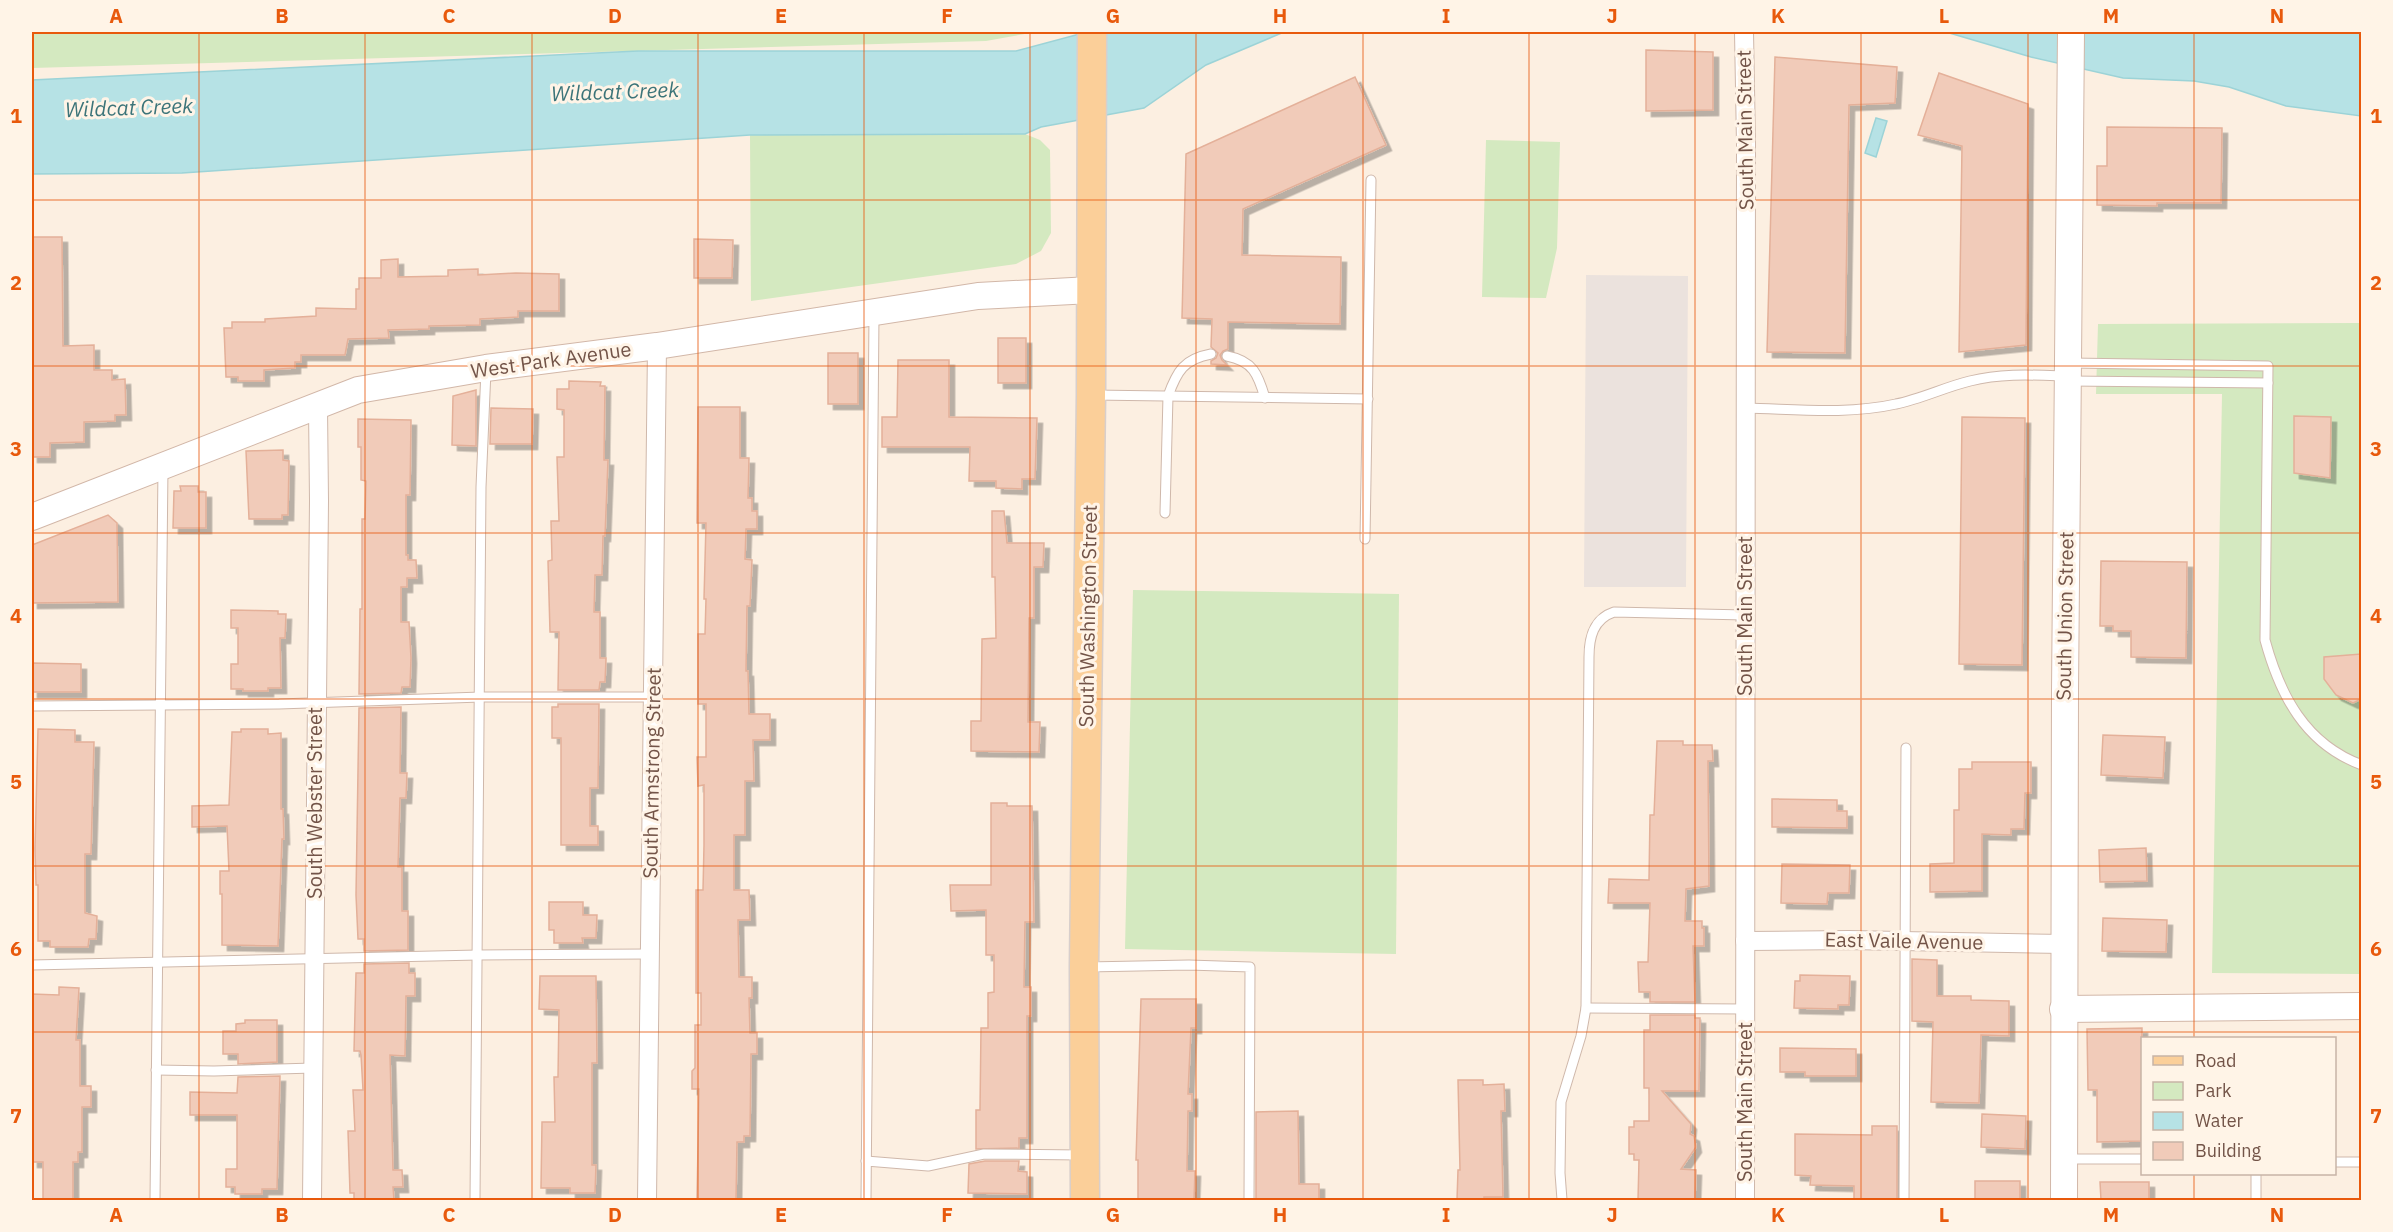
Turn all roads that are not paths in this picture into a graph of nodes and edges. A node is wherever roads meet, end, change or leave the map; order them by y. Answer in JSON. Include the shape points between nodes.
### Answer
{"nodes":[{"id":1,"x":1092,"y":32,"type":"edge"},
{"id":2,"x":1744,"y":32,"type":"edge"},
{"id":3,"x":2071,"y":32,"type":"edge"},
{"id":4,"x":1371,"y":180,"type":"dead end"},
{"id":5,"x":1091,"y":290,"type":"junction"},
{"id":6,"x":874,"y":312,"type":"junction"},
{"id":7,"x":657,"y":346,"type":"junction"},
{"id":8,"x":1211,"y":354,"type":"dead end"},
{"id":9,"x":1227,"y":356,"type":"dead end"},
{"id":10,"x":486,"y":368,"type":"junction"},
{"id":11,"x":2068,"y":373,"type":"junction"},
{"id":12,"x":2268,"y":383,"type":"junction"},
{"id":13,"x":1091,"y":395,"type":"junction"},
{"id":14,"x":1168,"y":396,"type":"junction"},
{"id":15,"x":1265,"y":398,"type":"junction"},
{"id":16,"x":1368,"y":399,"type":"junction"},
{"id":17,"x":318,"y":406,"type":"junction"},
{"id":18,"x":1746,"y":408,"type":"junction"},
{"id":19,"x":163,"y":465,"type":"junction"},
{"id":20,"x":1165,"y":513,"type":"dead end"},
{"id":21,"x":32,"y":517,"type":"edge"},
{"id":22,"x":1365,"y":539,"type":"dead end"},
{"id":23,"x":1746,"y":615,"type":"junction"},
{"id":24,"x":481,"y":697,"type":"junction"},
{"id":25,"x":654,"y":698,"type":"junction"},
{"id":26,"x":316,"y":701,"type":"junction"},
{"id":27,"x":160,"y":704,"type":"junction"},
{"id":28,"x":32,"y":706,"type":"edge"},
{"id":29,"x":1906,"y":748,"type":"dead end"},
{"id":30,"x":2361,"y":765,"type":"edge"},
{"id":31,"x":1745,"y":941,"type":"junction"},
{"id":32,"x":1904,"y":942,"type":"junction"},
{"id":33,"x":2064,"y":944,"type":"junction"},
{"id":34,"x":650,"y":954,"type":"junction"},
{"id":35,"x":478,"y":955,"type":"junction"},
{"id":36,"x":314,"y":960,"type":"junction"},
{"id":37,"x":158,"y":963,"type":"junction"},
{"id":38,"x":32,"y":965,"type":"edge"},
{"id":39,"x":1084,"y":967,"type":"junction"},
{"id":40,"x":2361,"y":1006,"type":"edge"},
{"id":41,"x":1586,"y":1008,"type":"junction"},
{"id":42,"x":1745,"y":1009,"type":"junction"},
{"id":43,"x":2063,"y":1009,"type":"junction"},
{"id":44,"x":313,"y":1068,"type":"junction"},
{"id":45,"x":156,"y":1070,"type":"junction"},
{"id":46,"x":1085,"y":1155,"type":"junction"},
{"id":47,"x":2063,"y":1159,"type":"junction"},
{"id":48,"x":2141,"y":1159,"type":"edge"},
{"id":49,"x":866,"y":1161,"type":"junction"},
{"id":50,"x":2336,"y":1162,"type":"edge"},
{"id":51,"x":2361,"y":1162,"type":"edge"},
{"id":52,"x":2256,"y":1175,"type":"edge"},
{"id":53,"x":155,"y":1200,"type":"edge"},
{"id":54,"x":312,"y":1200,"type":"edge"},
{"id":55,"x":475,"y":1200,"type":"edge"},
{"id":56,"x":647,"y":1200,"type":"edge"},
{"id":57,"x":866,"y":1200,"type":"edge"},
{"id":58,"x":1085,"y":1200,"type":"edge"},
{"id":59,"x":1249,"y":1200,"type":"edge"},
{"id":60,"x":1562,"y":1200,"type":"edge"},
{"id":61,"x":1745,"y":1200,"type":"edge"},
{"id":62,"x":1904,"y":1200,"type":"edge"},
{"id":63,"x":2064,"y":1200,"type":"edge"},
{"id":64,"x":2256,"y":1200,"type":"edge"}],
"edges":[{"from":1,"to":5,"type":"main road","name":"South Washington Street"},
{"from":2,"to":18,"type":"street","name":"South Main Street"},
{"from":3,"to":11,"type":"street","name":"South Union Street"},
{"from":4,"to":16,"type":"lane"},
{"from":5,"to":6,"type":"street","name":"West Park Avenue","via":[[978,296]]},
{"from":5,"to":13,"type":"main road","name":"South Washington Street"},
{"from":6,"to":7,"type":"street","name":"West Park Avenue"},
{"from":6,"to":49,"type":"lane"},
{"from":7,"to":10,"type":"street","name":"West Park Avenue"},
{"from":7,"to":25,"type":"street","name":"South Armstrong Street"},
{"from":8,"to":14,"type":"lane","via":[[1195,357],[1183,366]]},
{"from":9,"to":15,"type":"lane","via":[[1241,358],[1251,366]]},
{"from":10,"to":17,"type":"street","name":"West Park Avenue","via":[[358,390]]},
{"from":10,"to":24,"type":"lane","via":[[481,487]]},
{"from":11,"to":12,"type":"lane"},
{"from":11,"to":12,"type":"lane","via":[[2268,366]]},
{"from":11,"to":18,"type":"lane","via":[[2018,374],[1970,381],[1897,404],[1863,409]]},
{"from":11,"to":33,"type":"street","name":"South Union Street"},
{"from":12,"to":30,"type":"lane","via":[[2265,640],[2287,700],[2316,738]]},
{"from":13,"to":14,"type":"lane"},
{"from":13,"to":39,"type":"main road","name":"South Washington Street"},
{"from":14,"to":15,"type":"lane"},
{"from":14,"to":20,"type":"lane"},
{"from":15,"to":16,"type":"lane"},
{"from":16,"to":22,"type":"lane"},
{"from":17,"to":19,"type":"street","name":"West Park Avenue"},
{"from":17,"to":26,"type":"street","name":"South Webster Street"},
{"from":18,"to":23,"type":"street","name":"South Main Street"},
{"from":19,"to":21,"type":"street","name":"West Park Avenue"},
{"from":19,"to":27,"type":"lane"},
{"from":23,"to":31,"type":"street","name":"South Main Street"},
{"from":23,"to":41,"type":"lane","via":[[1614,612],[1606,615],[1593,631],[1589,642]]},
{"from":24,"to":25,"type":"lane"},
{"from":24,"to":26,"type":"lane"},
{"from":24,"to":35,"type":"lane"},
{"from":25,"to":34,"type":"street","name":"South Armstrong Street"},
{"from":26,"to":27,"type":"lane"},
{"from":26,"to":36,"type":"street","name":"South Webster Street"},
{"from":27,"to":28,"type":"lane"},
{"from":27,"to":37,"type":"lane"},
{"from":29,"to":32,"type":"lane"},
{"from":31,"to":32,"type":"street","name":"East Vaile Avenue"},
{"from":31,"to":42,"type":"street","name":"South Main Street"},
{"from":32,"to":33,"type":"street","name":"East Vaile Avenue"},
{"from":32,"to":62,"type":"lane"},
{"from":33,"to":43,"type":"street","name":"South Union Street"},
{"from":34,"to":35,"type":"lane"},
{"from":34,"to":56,"type":"street","name":"South Armstrong Street"},
{"from":35,"to":36,"type":"lane"},
{"from":35,"to":55,"type":"lane"},
{"from":36,"to":37,"type":"lane"},
{"from":36,"to":44,"type":"street","name":"South Webster Street"},
{"from":37,"to":38,"type":"lane"},
{"from":37,"to":45,"type":"lane"},
{"from":39,"to":46,"type":"main road","name":"South Washington Street"},
{"from":39,"to":59,"type":"lane","via":[[1250,967]]},
{"from":40,"to":43,"type":"street"},
{"from":41,"to":42,"type":"lane"},
{"from":41,"to":60,"type":"lane","via":[[1561,1102]]},
{"from":42,"to":61,"type":"street","name":"South Main Street"},
{"from":43,"to":47,"type":"street","name":"South Union Street"},
{"from":44,"to":45,"type":"lane"},
{"from":44,"to":54,"type":"street","name":"South Webster Street"},
{"from":45,"to":53,"type":"lane"},
{"from":46,"to":49,"type":"lane","via":[[984,1154],[928,1166]]},
{"from":46,"to":58,"type":"main road","name":"South Washington Street"},
{"from":47,"to":48,"type":"lane"},
{"from":47,"to":63,"type":"street","name":"South Union Street"},
{"from":49,"to":57,"type":"lane"},
{"from":50,"to":51,"type":"lane"},
{"from":52,"to":64,"type":"lane"}]}
